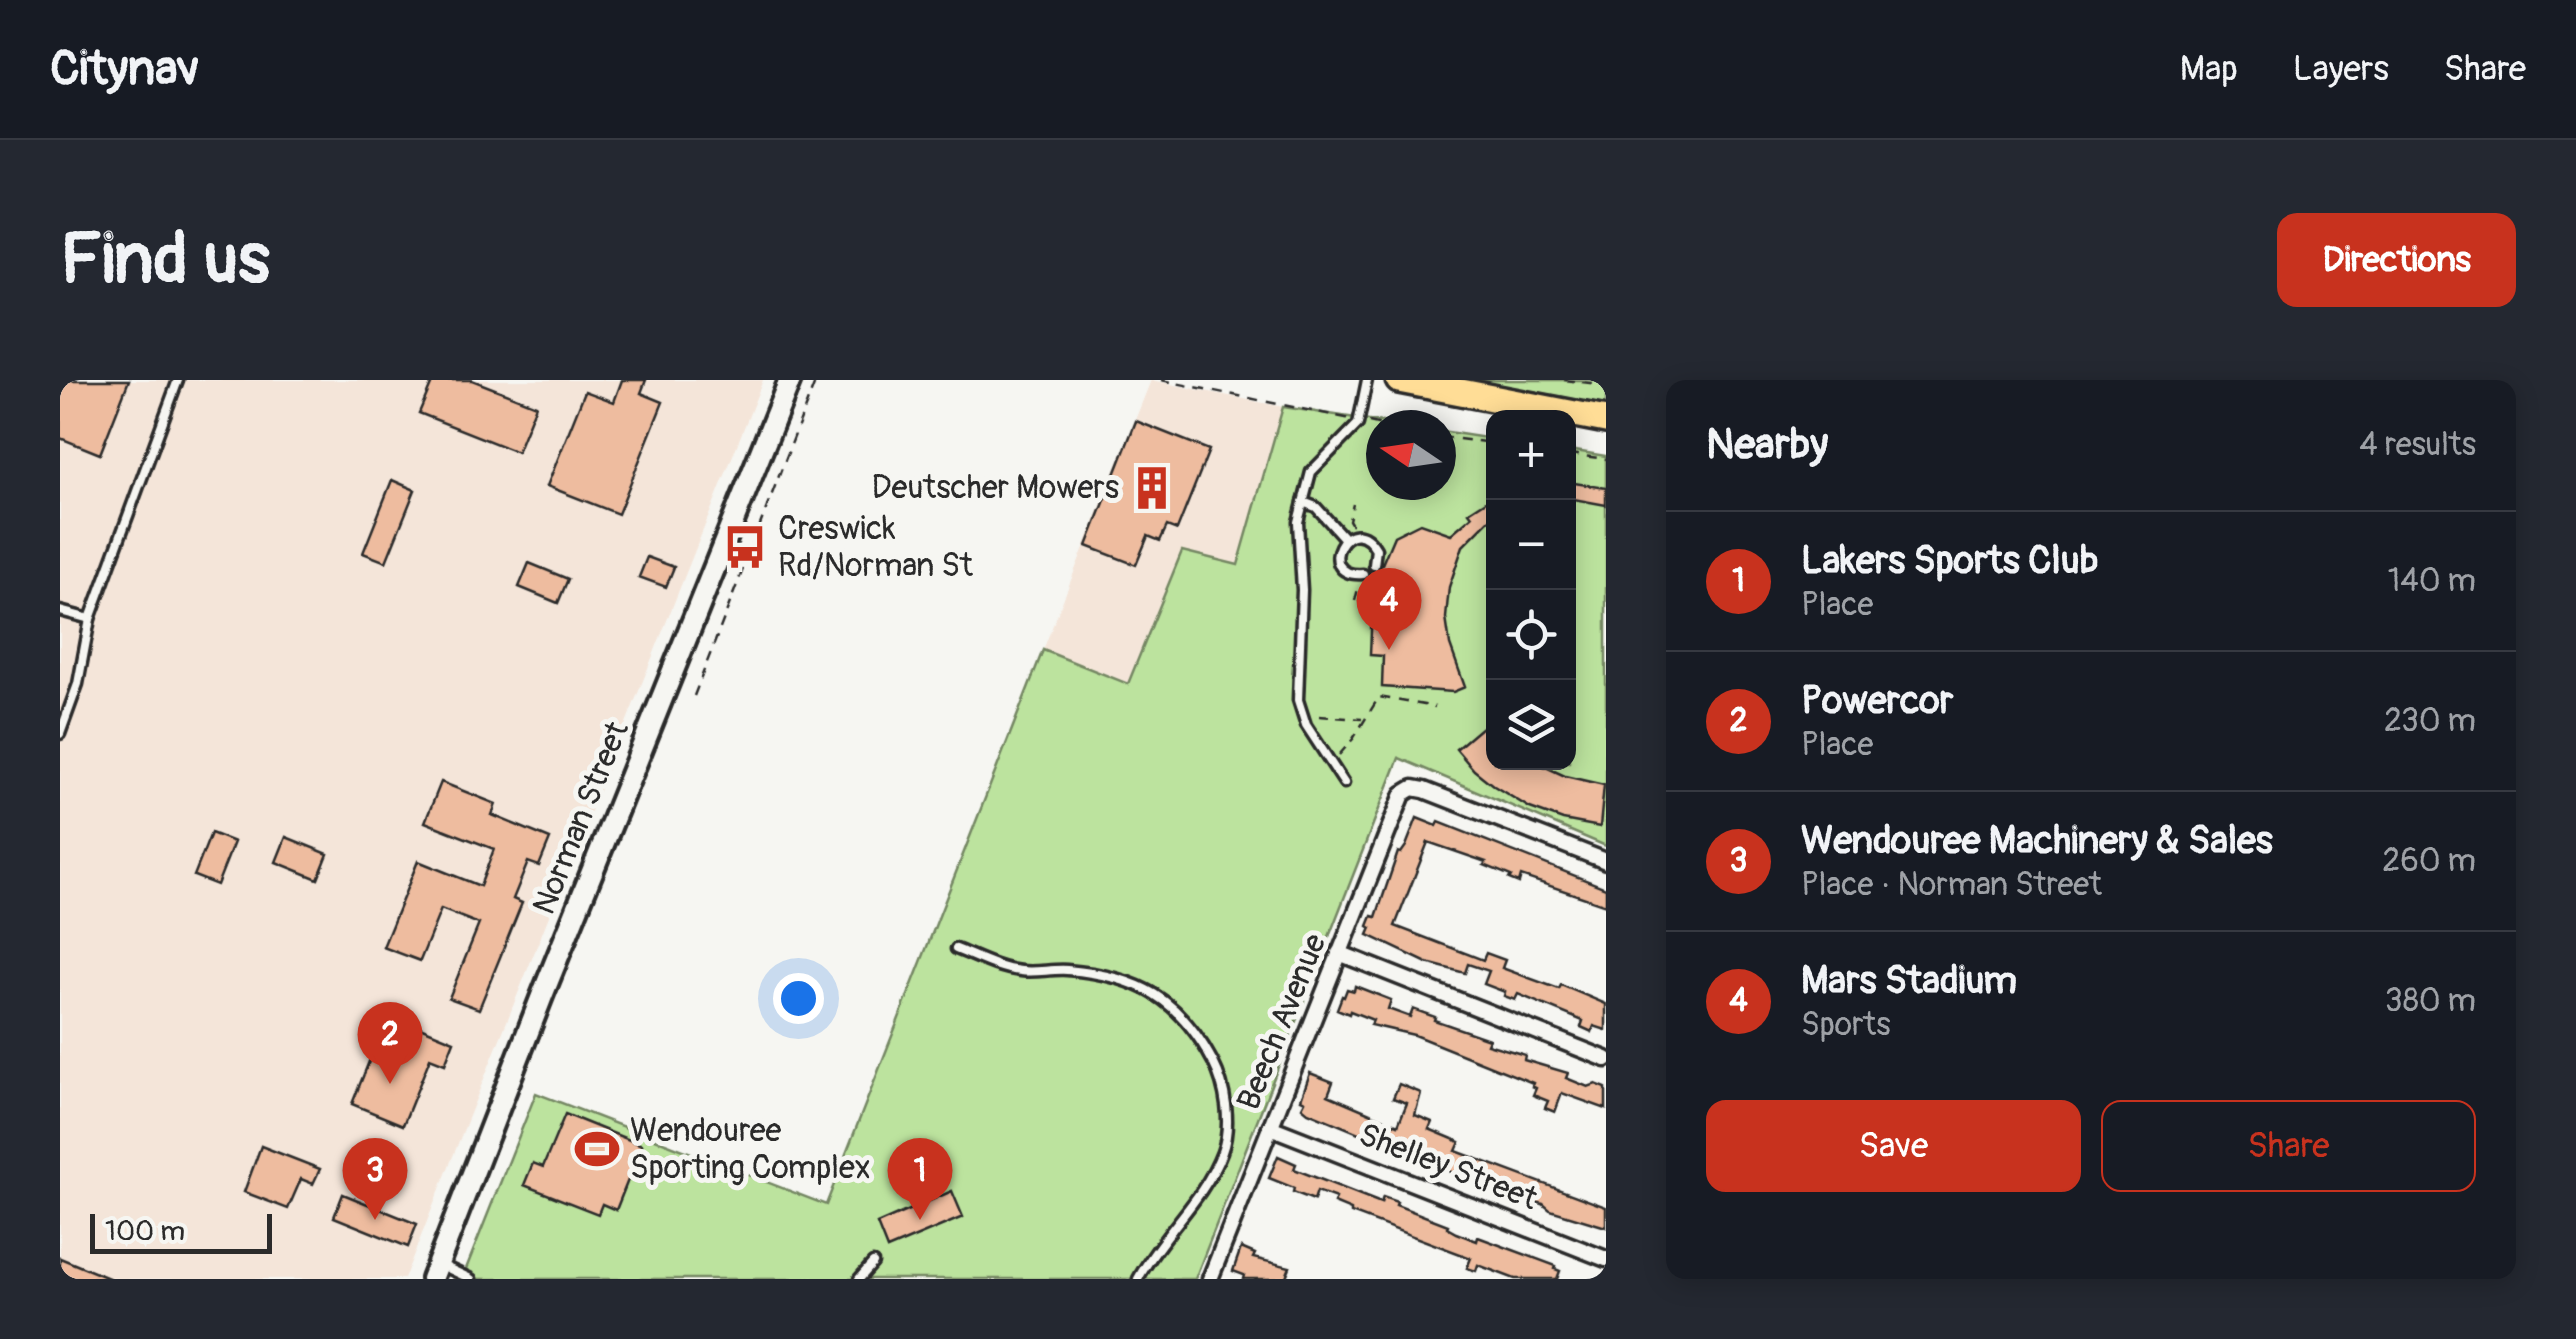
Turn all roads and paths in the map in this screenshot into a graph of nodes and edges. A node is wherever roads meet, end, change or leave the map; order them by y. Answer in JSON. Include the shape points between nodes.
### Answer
{"nodes":[{"id":1,"x":178,"y":380,"type":"edge"},
{"id":2,"x":790,"y":380,"type":"edge"},
{"id":3,"x":816,"y":380,"type":"edge"},
{"id":4,"x":1161,"y":380,"type":"edge"},
{"id":5,"x":1368,"y":380,"type":"edge"},
{"id":6,"x":1398,"y":380,"type":"edge"},
{"id":7,"x":1564,"y":380,"type":"edge"},
{"id":8,"x":1606,"y":385,"type":"edge"},
{"id":9,"x":1606,"y":420,"type":"edge"},
{"id":10,"x":1359,"y":421,"type":"junction"},
{"id":11,"x":1366,"y":422,"type":"edge"},
{"id":12,"x":1456,"y":439,"type":"edge"},
{"id":13,"x":1486,"y":442,"type":"edge"},
{"id":14,"x":1576,"y":455,"type":"edge"},
{"id":15,"x":1606,"y":459,"type":"edge"},
{"id":16,"x":1303,"y":502,"type":"junction"},
{"id":17,"x":1353,"y":504,"type":"dead end"},
{"id":18,"x":1358,"y":535,"type":"junction"},
{"id":19,"x":1345,"y":539,"type":"junction"},
{"id":20,"x":1374,"y":564,"type":"dead end"},
{"id":21,"x":1363,"y":574,"type":"dead end"},
{"id":22,"x":1358,"y":585,"type":"dead end"},
{"id":23,"x":1355,"y":601,"type":"dead end"},
{"id":24,"x":60,"y":611,"type":"edge"},
{"id":25,"x":90,"y":619,"type":"junction"},
{"id":26,"x":694,"y":696,"type":"dead end"},
{"id":27,"x":1435,"y":706,"type":"dead end"},
{"id":28,"x":1319,"y":716,"type":"dead end"},
{"id":29,"x":1363,"y":719,"type":"junction"},
{"id":30,"x":60,"y":734,"type":"edge"},
{"id":31,"x":1339,"y":754,"type":"dead end"},
{"id":32,"x":1344,"y":784,"type":"dead end"},
{"id":33,"x":1606,"y":862,"type":"edge"},
{"id":34,"x":956,"y":949,"type":"dead end"},
{"id":35,"x":1338,"y":954,"type":"junction"},
{"id":36,"x":1606,"y":1059,"type":"edge"},
{"id":37,"x":1270,"y":1127,"type":"junction"},
{"id":38,"x":1606,"y":1259,"type":"edge"},
{"id":39,"x":872,"y":1263,"type":"dead end"},
{"id":40,"x":435,"y":1272,"type":"edge"},
{"id":41,"x":471,"y":1279,"type":"edge"},
{"id":42,"x":858,"y":1279,"type":"edge"},
{"id":43,"x":1138,"y":1279,"type":"edge"},
{"id":44,"x":1210,"y":1279,"type":"edge"}],
"edges":[{"from":1,"to":25,"type":"lane"},
{"from":2,"to":40,"type":"main road","name":"Norman Street"},
{"from":3,"to":26,"type":"path"},
{"from":4,"to":10,"type":"path"},
{"from":5,"to":10,"type":"lane"},
{"from":6,"to":9,"type":"highway"},
{"from":7,"to":8,"type":"path"},
{"from":10,"to":11,"type":"path"},
{"from":10,"to":16,"type":"lane","via":[[1314,466]]},
{"from":12,"to":13,"type":"path"},
{"from":14,"to":15,"type":"path"},
{"from":16,"to":19,"type":"lane","via":[[1316,506]]},
{"from":16,"to":32,"type":"lane","via":[[1298,700]]},
{"from":17,"to":18,"type":"path","via":[[1350,520]]},
{"from":18,"to":19,"type":"lane"},
{"from":18,"to":20,"type":"lane","via":[[1374,546]]},
{"from":19,"to":21,"type":"lane","via":[[1339,564]]},
{"from":22,"to":23,"type":"path"},
{"from":24,"to":25,"type":"lane"},
{"from":25,"to":30,"type":"lane"},
{"from":27,"to":29,"type":"path","via":[[1381,696]]},
{"from":28,"to":29,"type":"path"},
{"from":29,"to":31,"type":"path"},
{"from":33,"to":35,"type":"street","name":"Beech Avenue","via":[[1410,789],[1400,799]]},
{"from":34,"to":43,"type":"lane","via":[[1020,972],[1063,970],[1136,985],[1184,1015],[1201,1040],[1218,1071],[1226,1113],[1222,1151]]},
{"from":35,"to":36,"type":"street"},
{"from":35,"to":37,"type":"street","name":"Beech Avenue"},
{"from":37,"to":38,"type":"street","name":"Shelley Street"},
{"from":37,"to":44,"type":"street","name":"Beech Avenue"},
{"from":39,"to":42,"type":"lane"},
{"from":40,"to":41,"type":"lane"}]}
